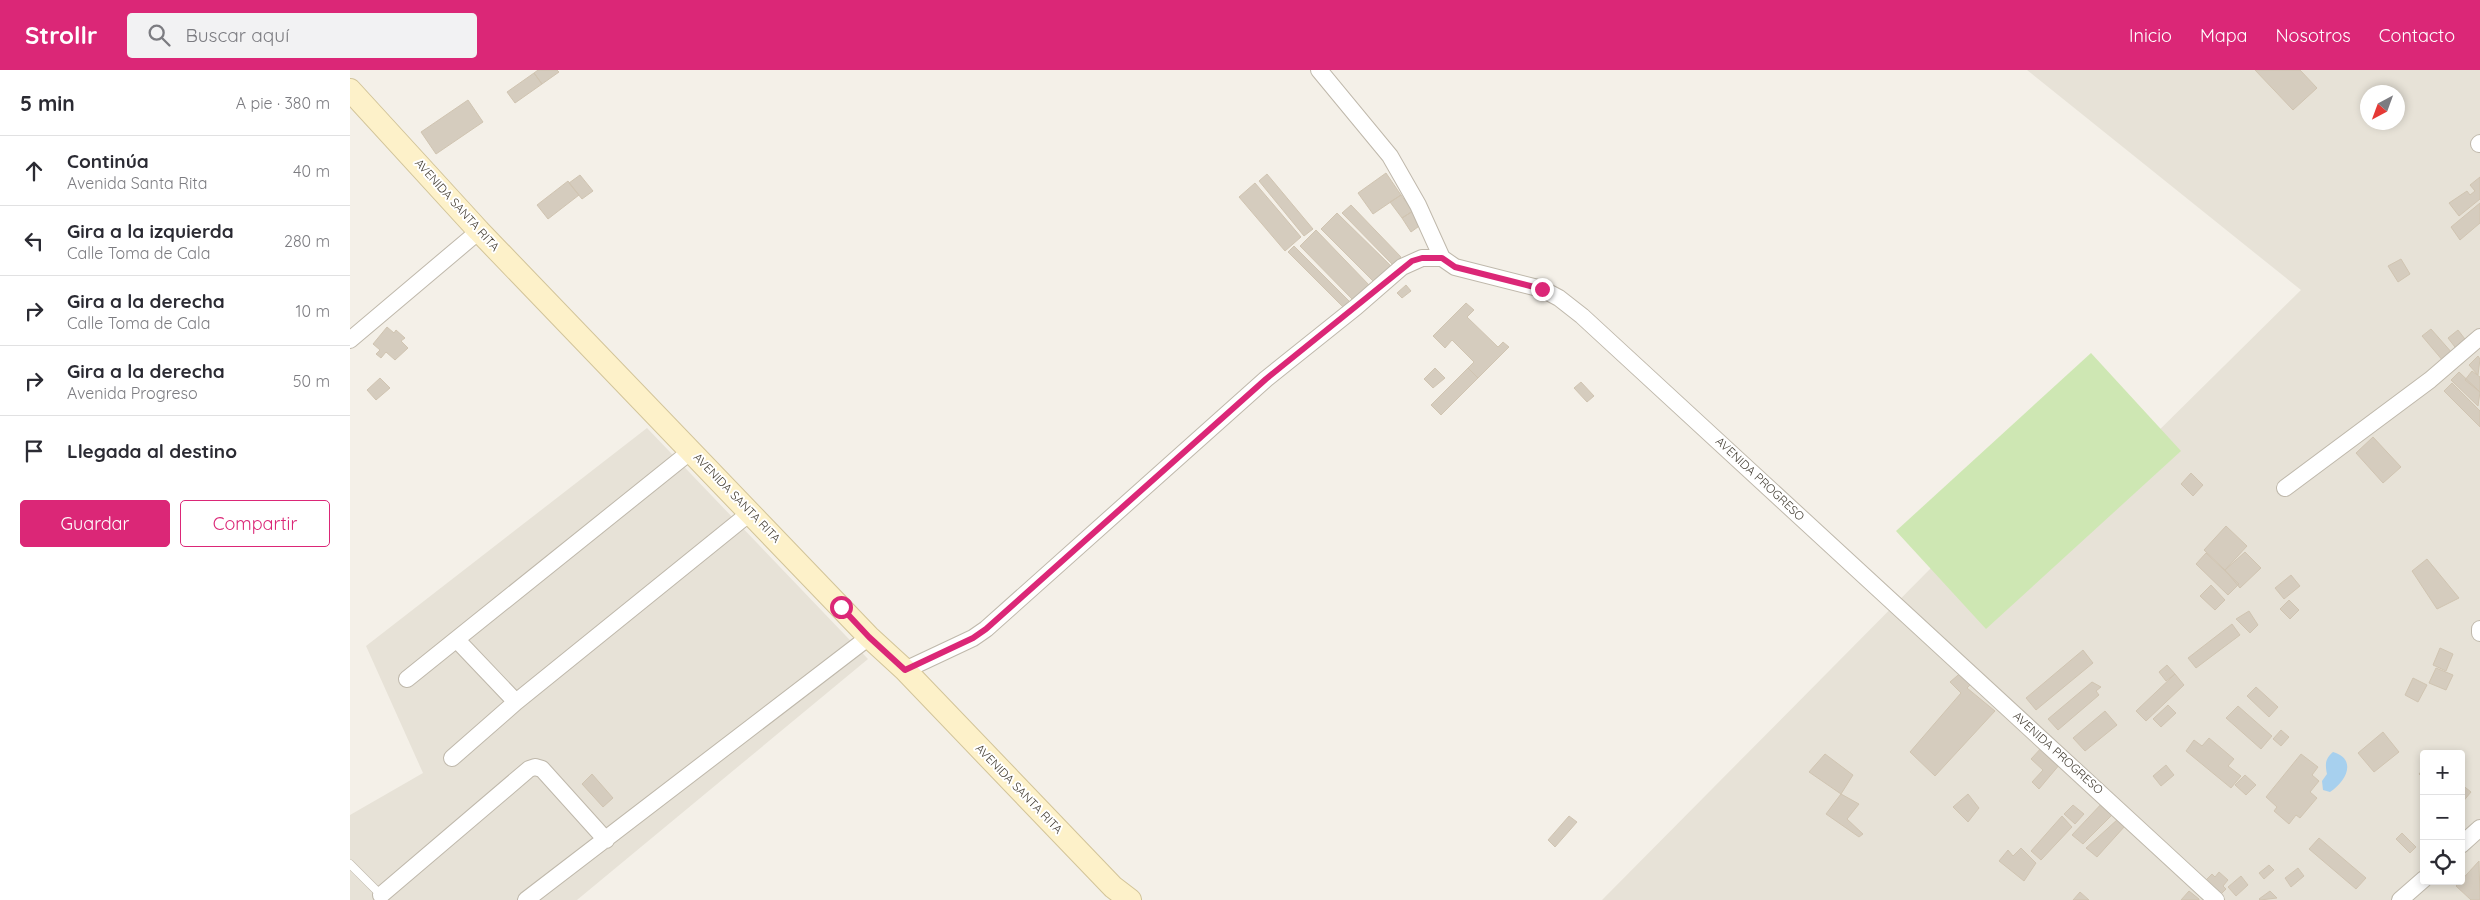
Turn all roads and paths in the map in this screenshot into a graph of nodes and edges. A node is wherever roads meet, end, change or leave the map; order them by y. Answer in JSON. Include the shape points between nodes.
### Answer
{"nodes":[{"id":1,"x":1319,"y":70,"type":"edge"},
{"id":2,"x":350,"y":90,"type":"edge"},
{"id":3,"x":479,"y":231,"type":"junction"},
{"id":4,"x":1442,"y":258,"type":"junction"},
{"id":5,"x":2480,"y":337,"type":"edge"},
{"id":6,"x":350,"y":340,"type":"edge"},
{"id":7,"x":691,"y":450,"type":"junction"},
{"id":8,"x":2285,"y":488,"type":"dead end"},
{"id":9,"x":751,"y":512,"type":"junction"},
{"id":10,"x":2480,"y":629,"type":"edge"},
{"id":11,"x":2480,"y":633,"type":"edge"},
{"id":12,"x":869,"y":637,"type":"junction"},
{"id":13,"x":457,"y":640,"type":"junction"},
{"id":14,"x":905,"y":670,"type":"junction"},
{"id":15,"x":407,"y":679,"type":"dead end"},
{"id":16,"x":516,"y":702,"type":"junction"},
{"id":17,"x":452,"y":758,"type":"dead end"},
{"id":18,"x":2480,"y":828,"type":"edge"},
{"id":19,"x":606,"y":840,"type":"junction"},
{"id":20,"x":2465,"y":841,"type":"edge"},
{"id":21,"x":350,"y":864,"type":"edge"},
{"id":22,"x":2420,"y":882,"type":"edge"},
{"id":23,"x":383,"y":897,"type":"edge"},
{"id":24,"x":526,"y":900,"type":"edge"},
{"id":25,"x":1130,"y":900,"type":"edge"},
{"id":26,"x":2216,"y":900,"type":"edge"},
{"id":27,"x":2400,"y":900,"type":"edge"}],
"edges":[{"from":1,"to":4,"type":"street","via":[[1390,156],[1418,205]]},
{"from":2,"to":3,"type":"street","name":"AVENIDA SANTA RITA"},
{"from":3,"to":6,"type":"street"},
{"from":3,"to":7,"type":"street","name":"AVENIDA SANTA RITA"},
{"from":4,"to":14,"type":"street","via":[[1422,258],[1402,267],[1266,379],[986,629]]},
{"from":4,"to":26,"type":"street","name":"AVENIDA PROGRESO","via":[[1455,267],[1542,289],[1582,316]]},
{"from":5,"to":8,"type":"street","via":[[2430,380]]},
{"from":7,"to":9,"type":"street","name":"AVENIDA SANTA RITA"},
{"from":7,"to":13,"type":"street"},
{"from":9,"to":12,"type":"street","name":"AVENIDA SANTA RITA"},
{"from":9,"to":16,"type":"street"},
{"from":10,"to":11,"type":"street"},
{"from":12,"to":14,"type":"street","name":"AVENIDA SANTA RITA"},
{"from":12,"to":19,"type":"street"},
{"from":13,"to":15,"type":"street"},
{"from":13,"to":16,"type":"street"},
{"from":14,"to":25,"type":"street","name":"AVENIDA SANTA RITA"},
{"from":16,"to":17,"type":"street"},
{"from":18,"to":20,"type":"street"},
{"from":19,"to":23,"type":"street","via":[[542,769],[535,767],[528,769]]},
{"from":19,"to":24,"type":"street"},
{"from":21,"to":23,"type":"lane"},
{"from":22,"to":27,"type":"street"}]}
